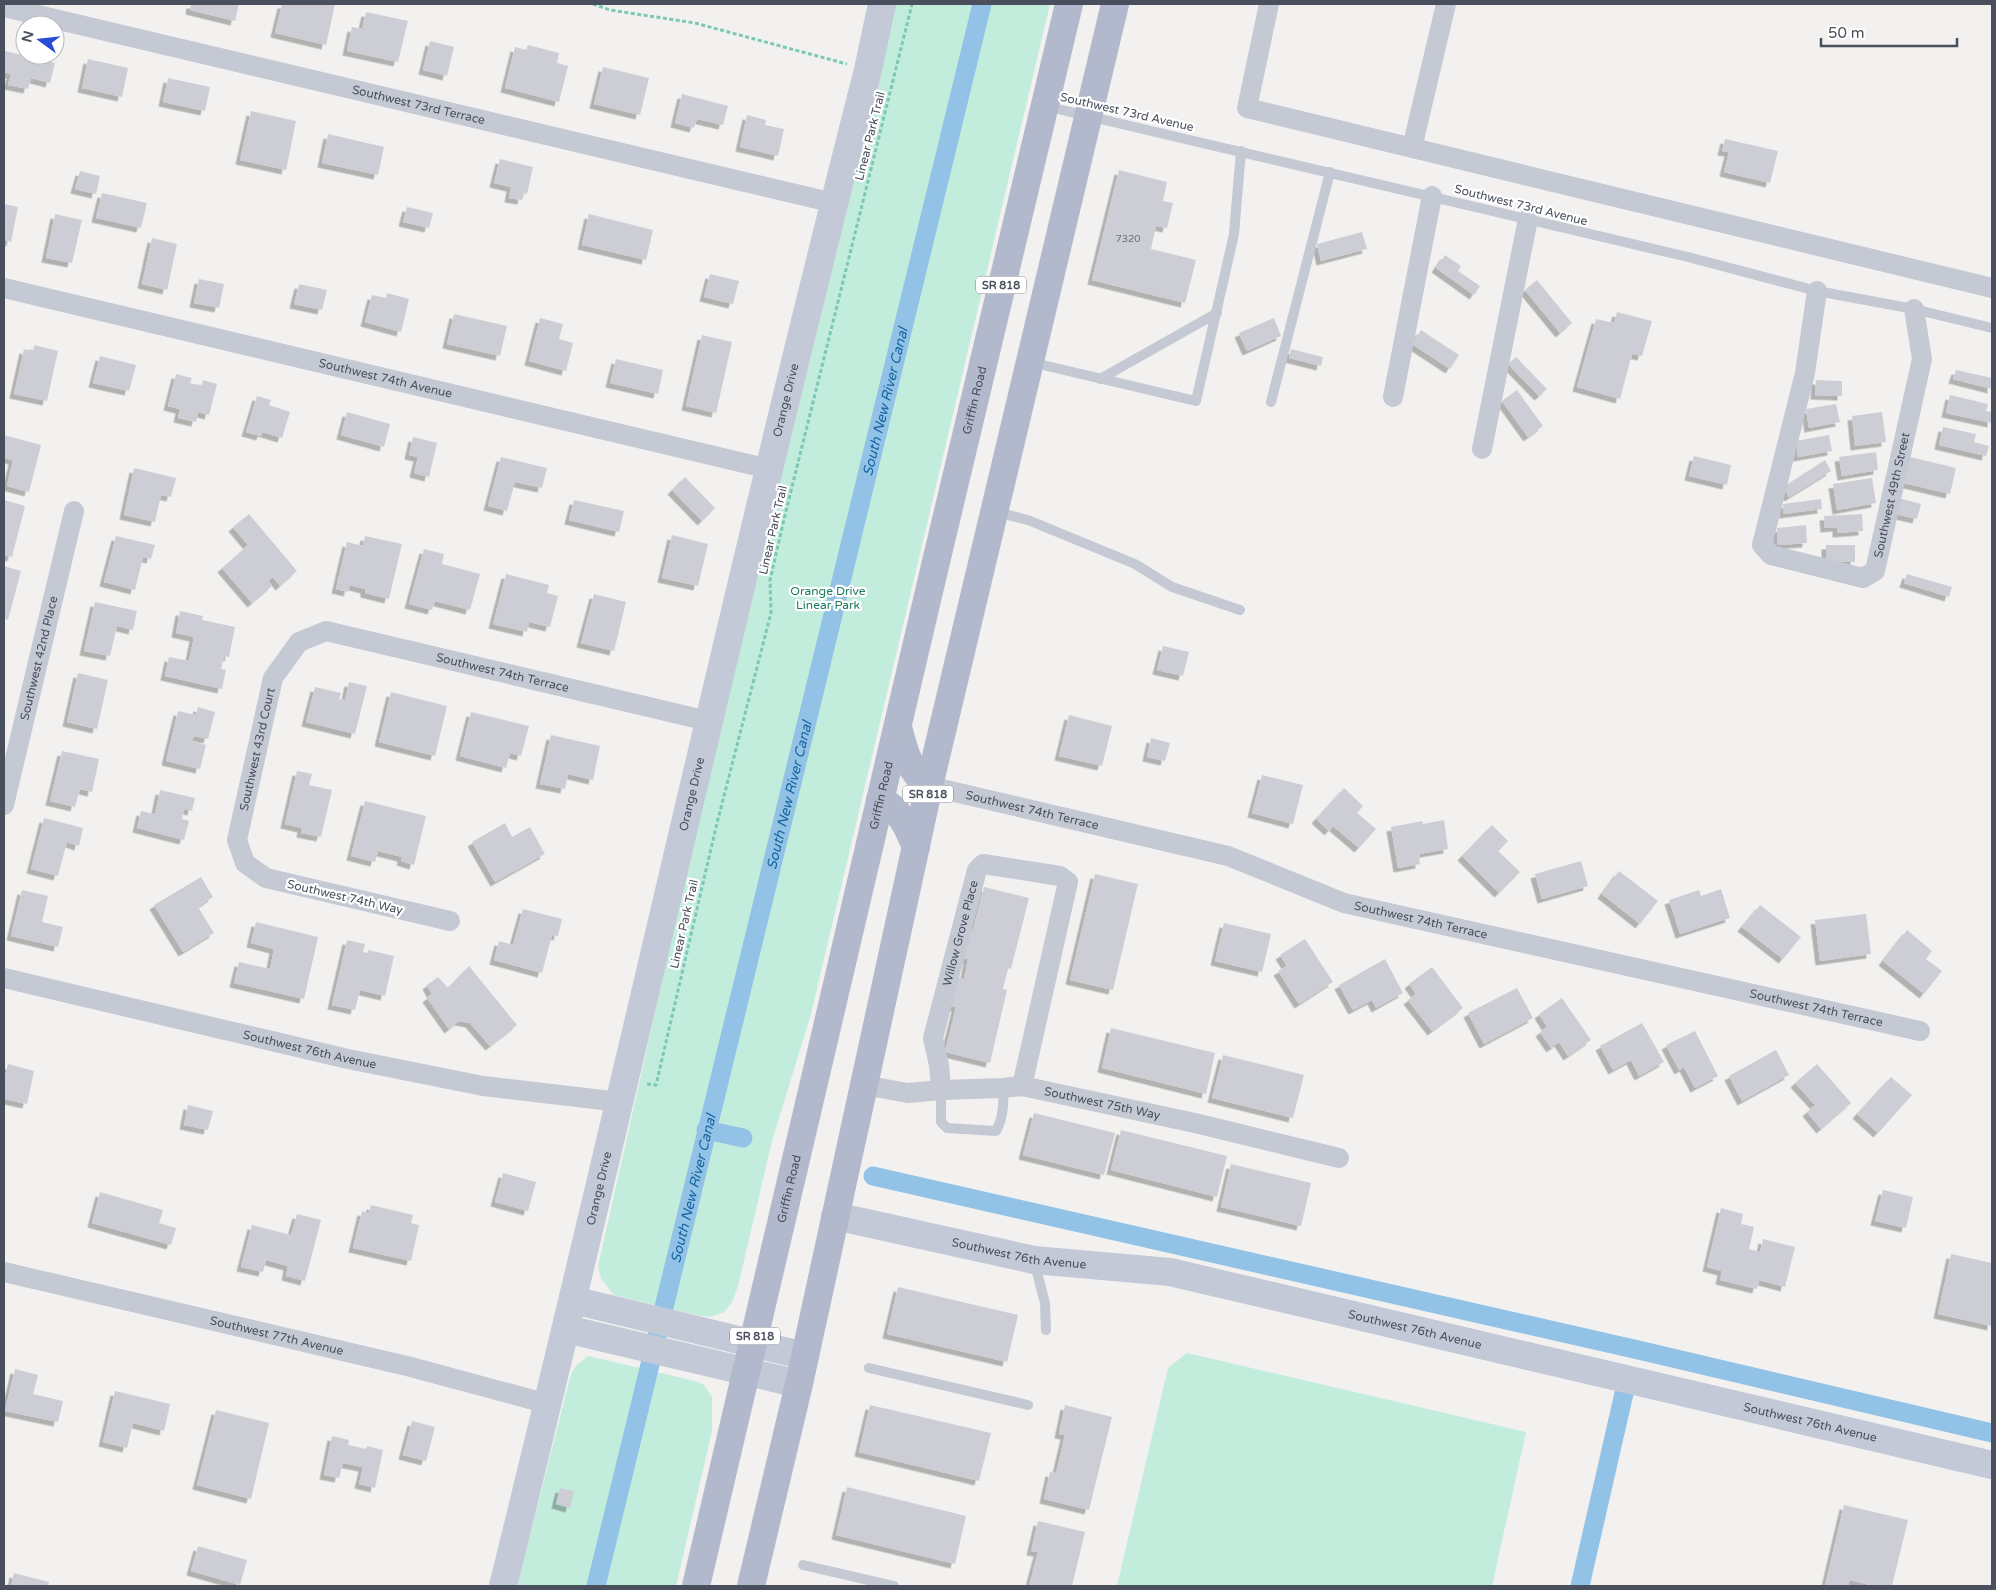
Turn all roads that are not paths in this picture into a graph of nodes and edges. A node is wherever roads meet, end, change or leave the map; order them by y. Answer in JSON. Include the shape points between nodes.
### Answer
{"nodes":[{"id":1,"x":882,"y":4,"type":"edge"},
{"id":2,"x":1068,"y":4,"type":"edge"},
{"id":3,"x":1115,"y":4,"type":"edge"},
{"id":4,"x":1269,"y":4,"type":"edge"},
{"id":5,"x":1446,"y":4,"type":"edge"},
{"id":6,"x":4,"y":7,"type":"edge"},
{"id":7,"x":1044,"y":106,"type":"junction"},
{"id":8,"x":1088,"y":115,"type":"junction"},
{"id":9,"x":1412,"y":148,"type":"junction"},
{"id":10,"x":1241,"y":151,"type":"junction"},
{"id":11,"x":1330,"y":172,"type":"junction"},
{"id":12,"x":1432,"y":196,"type":"junction"},
{"id":13,"x":834,"y":203,"type":"junction"},
{"id":14,"x":1528,"y":220,"type":"junction"},
{"id":15,"x":4,"y":288,"type":"edge"},
{"id":16,"x":1992,"y":288,"type":"edge"},
{"id":17,"x":1817,"y":291,"type":"junction"},
{"id":18,"x":1914,"y":309,"type":"junction"},
{"id":19,"x":1217,"y":312,"type":"junction"},
{"id":20,"x":1992,"y":328,"type":"edge"},
{"id":21,"x":1029,"y":362,"type":"junction"},
{"id":22,"x":1100,"y":380,"type":"junction"},
{"id":23,"x":1394,"y":397,"type":"dead end"},
{"id":24,"x":1270,"y":402,"type":"dead end"},
{"id":25,"x":1482,"y":448,"type":"dead end"},
{"id":26,"x":769,"y":469,"type":"junction"},
{"id":27,"x":74,"y":511,"type":"dead end"},
{"id":28,"x":994,"y":511,"type":"junction"},
{"id":29,"x":1240,"y":610,"type":"dead end"},
{"id":30,"x":299,"y":642,"type":"joint"},
{"id":31,"x":708,"y":721,"type":"junction"},
{"id":32,"x":898,"y":723,"type":"junction"},
{"id":33,"x":929,"y":786,"type":"junction"},
{"id":34,"x":880,"y":800,"type":"junction"},
{"id":35,"x":4,"y":805,"type":"edge"},
{"id":36,"x":916,"y":846,"type":"junction"},
{"id":37,"x":244,"y":863,"type":"joint"},
{"id":38,"x":450,"y":921,"type":"dead end"},
{"id":39,"x":4,"y":978,"type":"edge"},
{"id":40,"x":1920,"y":1032,"type":"dead end"},
{"id":41,"x":863,"y":1085,"type":"junction"},
{"id":42,"x":1013,"y":1087,"type":"junction"},
{"id":43,"x":941,"y":1090,"type":"junction"},
{"id":44,"x":620,"y":1102,"type":"junction"},
{"id":45,"x":1339,"y":1158,"type":"dead end"},
{"id":46,"x":835,"y":1216,"type":"junction"},
{"id":47,"x":1034,"y":1260,"type":"junction"},
{"id":48,"x":4,"y":1272,"type":"edge"},
{"id":49,"x":573,"y":1300,"type":"junction"},
{"id":50,"x":566,"y":1329,"type":"junction"},
{"id":51,"x":1046,"y":1330,"type":"dead end"},
{"id":52,"x":753,"y":1344,"type":"junction"},
{"id":53,"x":805,"y":1356,"type":"junction"},
{"id":54,"x":869,"y":1368,"type":"dead end"},
{"id":55,"x":746,"y":1371,"type":"junction"},
{"id":56,"x":799,"y":1384,"type":"junction"},
{"id":57,"x":548,"y":1404,"type":"junction"},
{"id":58,"x":1028,"y":1405,"type":"dead end"},
{"id":59,"x":1992,"y":1465,"type":"edge"},
{"id":60,"x":803,"y":1565,"type":"dead end"},
{"id":61,"x":503,"y":1586,"type":"edge"},
{"id":62,"x":696,"y":1586,"type":"edge"},
{"id":63,"x":752,"y":1586,"type":"edge"},
{"id":64,"x":894,"y":1586,"type":"edge"}],
"edges":[{"from":1,"to":13,"type":"street","name":"Orange Drive"},
{"from":2,"to":7,"type":"main road","name":"Griffin Road","number":"SR 818"},
{"from":3,"to":8,"type":"main road","number":"SR 818"},
{"from":4,"to":9,"type":"street","via":[[1247,108]]},
{"from":5,"to":9,"type":"street"},
{"from":6,"to":13,"type":"street","name":"Southwest 73rd Terrace"},
{"from":7,"to":8,"type":"lane","name":"Southwest 73rd Avenue"},
{"from":7,"to":32,"type":"main road","name":"Griffin Road","number":"SR 818"},
{"from":8,"to":10,"type":"lane","name":"Southwest 73rd Avenue"},
{"from":8,"to":21,"type":"main road","number":"SR 818"},
{"from":9,"to":16,"type":"street"},
{"from":10,"to":11,"type":"lane","name":"Southwest 73rd Avenue"},
{"from":10,"to":19,"type":"lane","via":[[1234,234]]},
{"from":11,"to":12,"type":"lane","name":"Southwest 73rd Avenue"},
{"from":11,"to":24,"type":"lane"},
{"from":12,"to":14,"type":"lane","name":"Southwest 73rd Avenue"},
{"from":12,"to":23,"type":"street"},
{"from":13,"to":26,"type":"street","name":"Orange Drive"},
{"from":14,"to":17,"type":"lane","name":"Southwest 73rd Avenue"},
{"from":14,"to":25,"type":"street"},
{"from":15,"to":26,"type":"street","name":"Southwest 74th Avenue"},
{"from":17,"to":18,"type":"lane","name":"Southwest 73rd Avenue"},
{"from":17,"to":18,"type":"street","name":"Southwest 49th Street","via":[[1805,373],[1762,545],[1771,555],[1863,578],[1875,571],[1922,359]]},
{"from":18,"to":20,"type":"lane","name":"Southwest 73rd Avenue"},
{"from":19,"to":22,"type":"lane"},
{"from":19,"to":22,"type":"lane","via":[[1196,401]]},
{"from":21,"to":22,"type":"lane"},
{"from":21,"to":28,"type":"main road","number":"SR 818"},
{"from":26,"to":31,"type":"street","name":"Orange Drive"},
{"from":27,"to":35,"type":"street","name":"Southwest 42nd Place"},
{"from":28,"to":29,"type":"lane","via":[[1028,520],[1135,564],[1172,587]]},
{"from":28,"to":33,"type":"main road","number":"SR 818"},
{"from":30,"to":31,"type":"street","name":"Southwest 74th Terrace","via":[[326,631]]},
{"from":30,"to":37,"type":"street","name":"Southwest 43rd Court","via":[[273,678],[237,840]]},
{"from":31,"to":44,"type":"street","name":"Orange Drive"},
{"from":32,"to":33,"type":"main road","via":[[911,768]]},
{"from":32,"to":34,"type":"main road","name":"Griffin Road","number":"SR 818"},
{"from":33,"to":36,"type":"main road","number":"SR 818"},
{"from":33,"to":40,"type":"street","name":"Southwest 74th Terrace","via":[[1228,856],[1344,903]]},
{"from":34,"to":36,"type":"main road","via":[[900,813]]},
{"from":34,"to":52,"type":"main road","name":"Griffin Road","number":"SR 818"},
{"from":36,"to":41,"type":"main road","number":"SR 818"},
{"from":37,"to":38,"type":"street","name":"Southwest 74th Way","via":[[266,878]]},
{"from":39,"to":44,"type":"street","name":"Southwest 76th Avenue","via":[[367,1063],[483,1086]]},
{"from":41,"to":43,"type":"street","name":"Southwest 75th Way","via":[[908,1093]]},
{"from":41,"to":46,"type":"main road","number":"SR 818"},
{"from":42,"to":43,"type":"street","name":"Southwest 75th Way"},
{"from":42,"to":43,"type":"lane","via":[[1004,1101],[996,1131],[947,1128],[941,1122]]},
{"from":42,"to":43,"type":"street","name":"Willow Grove Place","via":[[1068,882],[1060,876],[983,864],[977,870],[933,1038]]},
{"from":42,"to":45,"type":"street","name":"Southwest 75th Way","via":[[1195,1123]]},
{"from":44,"to":49,"type":"street","name":"Orange Drive"},
{"from":46,"to":47,"type":"street","name":"Southwest 76th Avenue"},
{"from":46,"to":53,"type":"main road","number":"SR 818"},
{"from":47,"to":51,"type":"lane","via":[[1044,1303]]},
{"from":47,"to":59,"type":"street","name":"Southwest 76th Avenue","via":[[1170,1272]]},
{"from":48,"to":57,"type":"street","name":"Southwest 77th Avenue","via":[[411,1367]]},
{"from":49,"to":50,"type":"street","name":"Orange Drive"},
{"from":49,"to":52,"type":"street"},
{"from":50,"to":55,"type":"street"},
{"from":50,"to":57,"type":"street","name":"Orange Drive"},
{"from":52,"to":53,"type":"street"},
{"from":52,"to":55,"type":"main road","name":"Griffin Road","number":"SR 818"},
{"from":53,"to":56,"type":"main road","number":"SR 818"},
{"from":54,"to":58,"type":"lane"},
{"from":55,"to":56,"type":"street"},
{"from":55,"to":62,"type":"main road","name":"Griffin Road","number":"SR 818"},
{"from":56,"to":63,"type":"main road","number":"SR 818"},
{"from":57,"to":61,"type":"street","name":"Orange Drive"},
{"from":60,"to":64,"type":"lane"}]}
